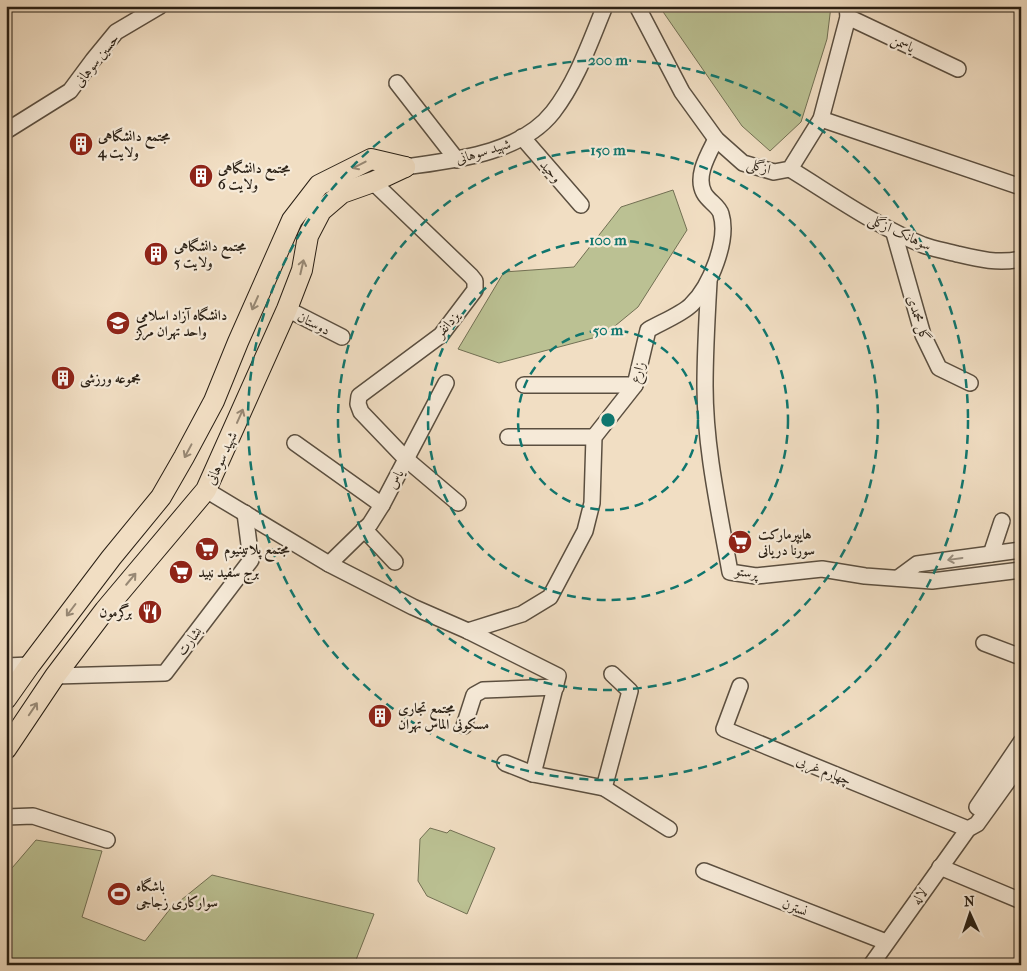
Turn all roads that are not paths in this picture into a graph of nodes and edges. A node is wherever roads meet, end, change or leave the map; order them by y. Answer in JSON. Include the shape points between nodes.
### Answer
{"nodes":[{"id":1,"x":160,"y":6,"type":"edge"},
{"id":2,"x":605,"y":6,"type":"edge"},
{"id":3,"x":637,"y":6,"type":"edge"},
{"id":4,"x":847,"y":12,"type":"edge"},
{"id":5,"x":958,"y":69,"type":"dead end"},
{"id":6,"x":397,"y":83,"type":"dead end"},
{"id":7,"x":821,"y":120,"type":"junction"},
{"id":8,"x":6,"y":131,"type":"edge"},
{"id":9,"x":522,"y":137,"type":"junction"},
{"id":10,"x":716,"y":139,"type":"junction"},
{"id":11,"x":457,"y":160,"type":"junction"},
{"id":12,"x":405,"y":167,"type":"junction"},
{"id":13,"x":790,"y":169,"type":"junction"},
{"id":14,"x":373,"y":182,"type":"junction"},
{"id":15,"x":1021,"y":186,"type":"edge"},
{"id":16,"x":581,"y":205,"type":"dead end"},
{"id":17,"x":894,"y":233,"type":"junction"},
{"id":18,"x":1021,"y":259,"type":"edge"},
{"id":19,"x":709,"y":282,"type":"junction"},
{"id":20,"x":287,"y":309,"type":"junction"},
{"id":21,"x":342,"y":337,"type":"dead end"},
{"id":22,"x":446,"y":383,"type":"dead end"},
{"id":23,"x":970,"y":383,"type":"dead end"},
{"id":24,"x":634,"y":384,"type":"junction"},
{"id":25,"x":524,"y":385,"type":"dead end"},
{"id":26,"x":508,"y":437,"type":"dead end"},
{"id":27,"x":594,"y":437,"type":"junction"},
{"id":28,"x":295,"y":443,"type":"dead end"},
{"id":29,"x":406,"y":459,"type":"junction"},
{"id":30,"x":206,"y":490,"type":"junction"},
{"id":31,"x":458,"y":503,"type":"dead end"},
{"id":32,"x":382,"y":505,"type":"junction"},
{"id":33,"x":245,"y":514,"type":"junction"},
{"id":34,"x":1002,"y":521,"type":"dead end"},
{"id":35,"x":364,"y":529,"type":"junction"},
{"id":36,"x":1021,"y":550,"type":"edge"},
{"id":37,"x":991,"y":554,"type":"junction"},
{"id":38,"x":395,"y":562,"type":"dead end"},
{"id":39,"x":329,"y":564,"type":"junction"},
{"id":40,"x":1021,"y":570,"type":"edge"},
{"id":41,"x":898,"y":578,"type":"junction"},
{"id":42,"x":468,"y":631,"type":"junction"},
{"id":43,"x":984,"y":643,"type":"dead end"},
{"id":44,"x":1021,"y":657,"type":"edge"},
{"id":45,"x":30,"y":665,"type":"junction"},
{"id":46,"x":6,"y":666,"type":"edge"},
{"id":47,"x":612,"y":674,"type":"dead end"},
{"id":48,"x":55,"y":676,"type":"junction"},
{"id":49,"x":740,"y":686,"type":"dead end"},
{"id":50,"x":556,"y":687,"type":"junction"},
{"id":51,"x":6,"y":699,"type":"edge"},
{"id":52,"x":464,"y":726,"type":"dead end"},
{"id":53,"x":1021,"y":742,"type":"edge"},
{"id":54,"x":6,"y":749,"type":"edge"},
{"id":55,"x":504,"y":763,"type":"dead end"},
{"id":56,"x":1021,"y":763,"type":"edge"},
{"id":57,"x":533,"y":774,"type":"junction"},
{"id":58,"x":604,"y":788,"type":"junction"},
{"id":59,"x":6,"y":817,"type":"edge"},
{"id":60,"x":669,"y":829,"type":"dead end"},
{"id":61,"x":968,"y":829,"type":"junction"},
{"id":62,"x":108,"y":840,"type":"dead end"},
{"id":63,"x":940,"y":867,"type":"junction"},
{"id":64,"x":704,"y":871,"type":"dead end"},
{"id":65,"x":1021,"y":901,"type":"edge"},
{"id":66,"x":886,"y":942,"type":"junction"},
{"id":67,"x":871,"y":965,"type":"edge"}],
"edges":[{"from":1,"to":8,"type":"street","name":"حسین سوهانی","via":[[116,32],[70,91]]},
{"from":2,"to":9,"type":"street","name":"شهید سوهانی","via":[[573,81],[552,113]]},
{"from":3,"to":10,"type":"street","name":"ازگلی","via":[[682,92]]},
{"from":4,"to":5,"type":"street","name":"یاسمن"},
{"from":4,"to":7,"type":"street","name":"ازگلی"},
{"from":6,"to":11,"type":"street"},
{"from":7,"to":13,"type":"street","name":"ازگلی"},
{"from":7,"to":15,"type":"street"},
{"from":9,"to":11,"type":"street","name":"شهید سوهانی","via":[[503,147]]},
{"from":9,"to":16,"type":"street","name":"وحید"},
{"from":10,"to":13,"type":"street","name":"ازگلی","via":[[743,163],[774,172]]},
{"from":10,"to":19,"type":"street","name":"زارع","via":[[704,163],[702,178],[704,193],[721,212],[724,230]]},
{"from":11,"to":12,"type":"street","name":"شهید سوهانی"},
{"from":12,"to":14,"type":"main road","name":"شهید سوهانی"},
{"from":12,"to":45,"type":"main road","name":"شهید سوهانی","one_way":true,"via":[[371,159],[319,185],[292,220],[214,401],[161,497]]},
{"from":13,"to":17,"type":"street","name":"سوهانک ازگلی"},
{"from":20,"to":14,"type":"main road","name":"شهید سوهانی","one_way":true,"via":[[302,270],[308,236],[321,211],[342,193]]},
{"from":14,"to":29,"type":"street","name":"یزدانفر","via":[[475,281],[475,290],[441,334],[359,396],[361,412]]},
{"from":17,"to":18,"type":"street","name":"سوهانک ازگلی","via":[[926,246],[985,261]]},
{"from":17,"to":23,"type":"street","name":"گل محمدی","via":[[923,335],[939,368]]},
{"from":19,"to":24,"type":"street","name":"زارع","via":[[691,306],[648,330]]},
{"from":19,"to":41,"type":"street","name":"پرستو","via":[[706,416],[713,480],[730,572],[756,576],[822,569]]},
{"from":20,"to":21,"type":"street","name":"دوستان"},
{"from":30,"to":20,"type":"main road","name":"شهید سوهانی","one_way":true},
{"from":22,"to":29,"type":"street","name":"یاس"},
{"from":24,"to":25,"type":"street"},
{"from":24,"to":27,"type":"street","name":"زارع"},
{"from":26,"to":27,"type":"street"},
{"from":27,"to":42,"type":"street","via":[[592,503],[585,532],[550,597],[522,614]]},
{"from":28,"to":32,"type":"street"},
{"from":29,"to":31,"type":"street"},
{"from":29,"to":32,"type":"street","name":"یاس"},
{"from":30,"to":33,"type":"street"},
{"from":48,"to":30,"type":"main road","name":"شهید سوهانی","one_way":true,"via":[[105,610]]},
{"from":32,"to":35,"type":"street","name":"یاس"},
{"from":33,"to":39,"type":"street"},
{"from":33,"to":48,"type":"street","name":"بشارت","via":[[251,560],[165,673]]},
{"from":34,"to":37,"type":"street"},
{"from":35,"to":38,"type":"street"},
{"from":35,"to":39,"type":"street","name":"یاس"},
{"from":36,"to":37,"type":"street"},
{"from":37,"to":41,"type":"street","one_way":true,"via":[[916,564]]},
{"from":39,"to":42,"type":"street"},
{"from":40,"to":41,"type":"street","name":"پرستو","via":[[932,581]]},
{"from":42,"to":50,"type":"street","via":[[558,676]]},
{"from":43,"to":44,"type":"street"},
{"from":45,"to":46,"type":"street"},
{"from":45,"to":51,"type":"main road","name":"شهید سوهانی"},
{"from":47,"to":58,"type":"street","via":[[630,691]]},
{"from":54,"to":48,"type":"main road","name":"شهید سوهانی","one_way":true},
{"from":49,"to":61,"type":"street","name":"چهارم غربی","via":[[724,730]]},
{"from":50,"to":52,"type":"street","via":[[483,690],[474,695]]},
{"from":50,"to":57,"type":"street"},
{"from":53,"to":61,"type":"street","name":"لاله","via":[[969,819]]},
{"from":55,"to":57,"type":"street"},
{"from":56,"to":61,"type":"street","name":"لاله","via":[[977,824]]},
{"from":57,"to":58,"type":"street"},
{"from":58,"to":60,"type":"street"},
{"from":59,"to":62,"type":"street","via":[[33,816]]},
{"from":61,"to":63,"type":"street","name":"لاله"},
{"from":63,"to":65,"type":"street"},
{"from":63,"to":66,"type":"street","name":"لاله"},
{"from":64,"to":66,"type":"street","name":"نسترن"},
{"from":66,"to":67,"type":"street","name":"لاله"}]}
